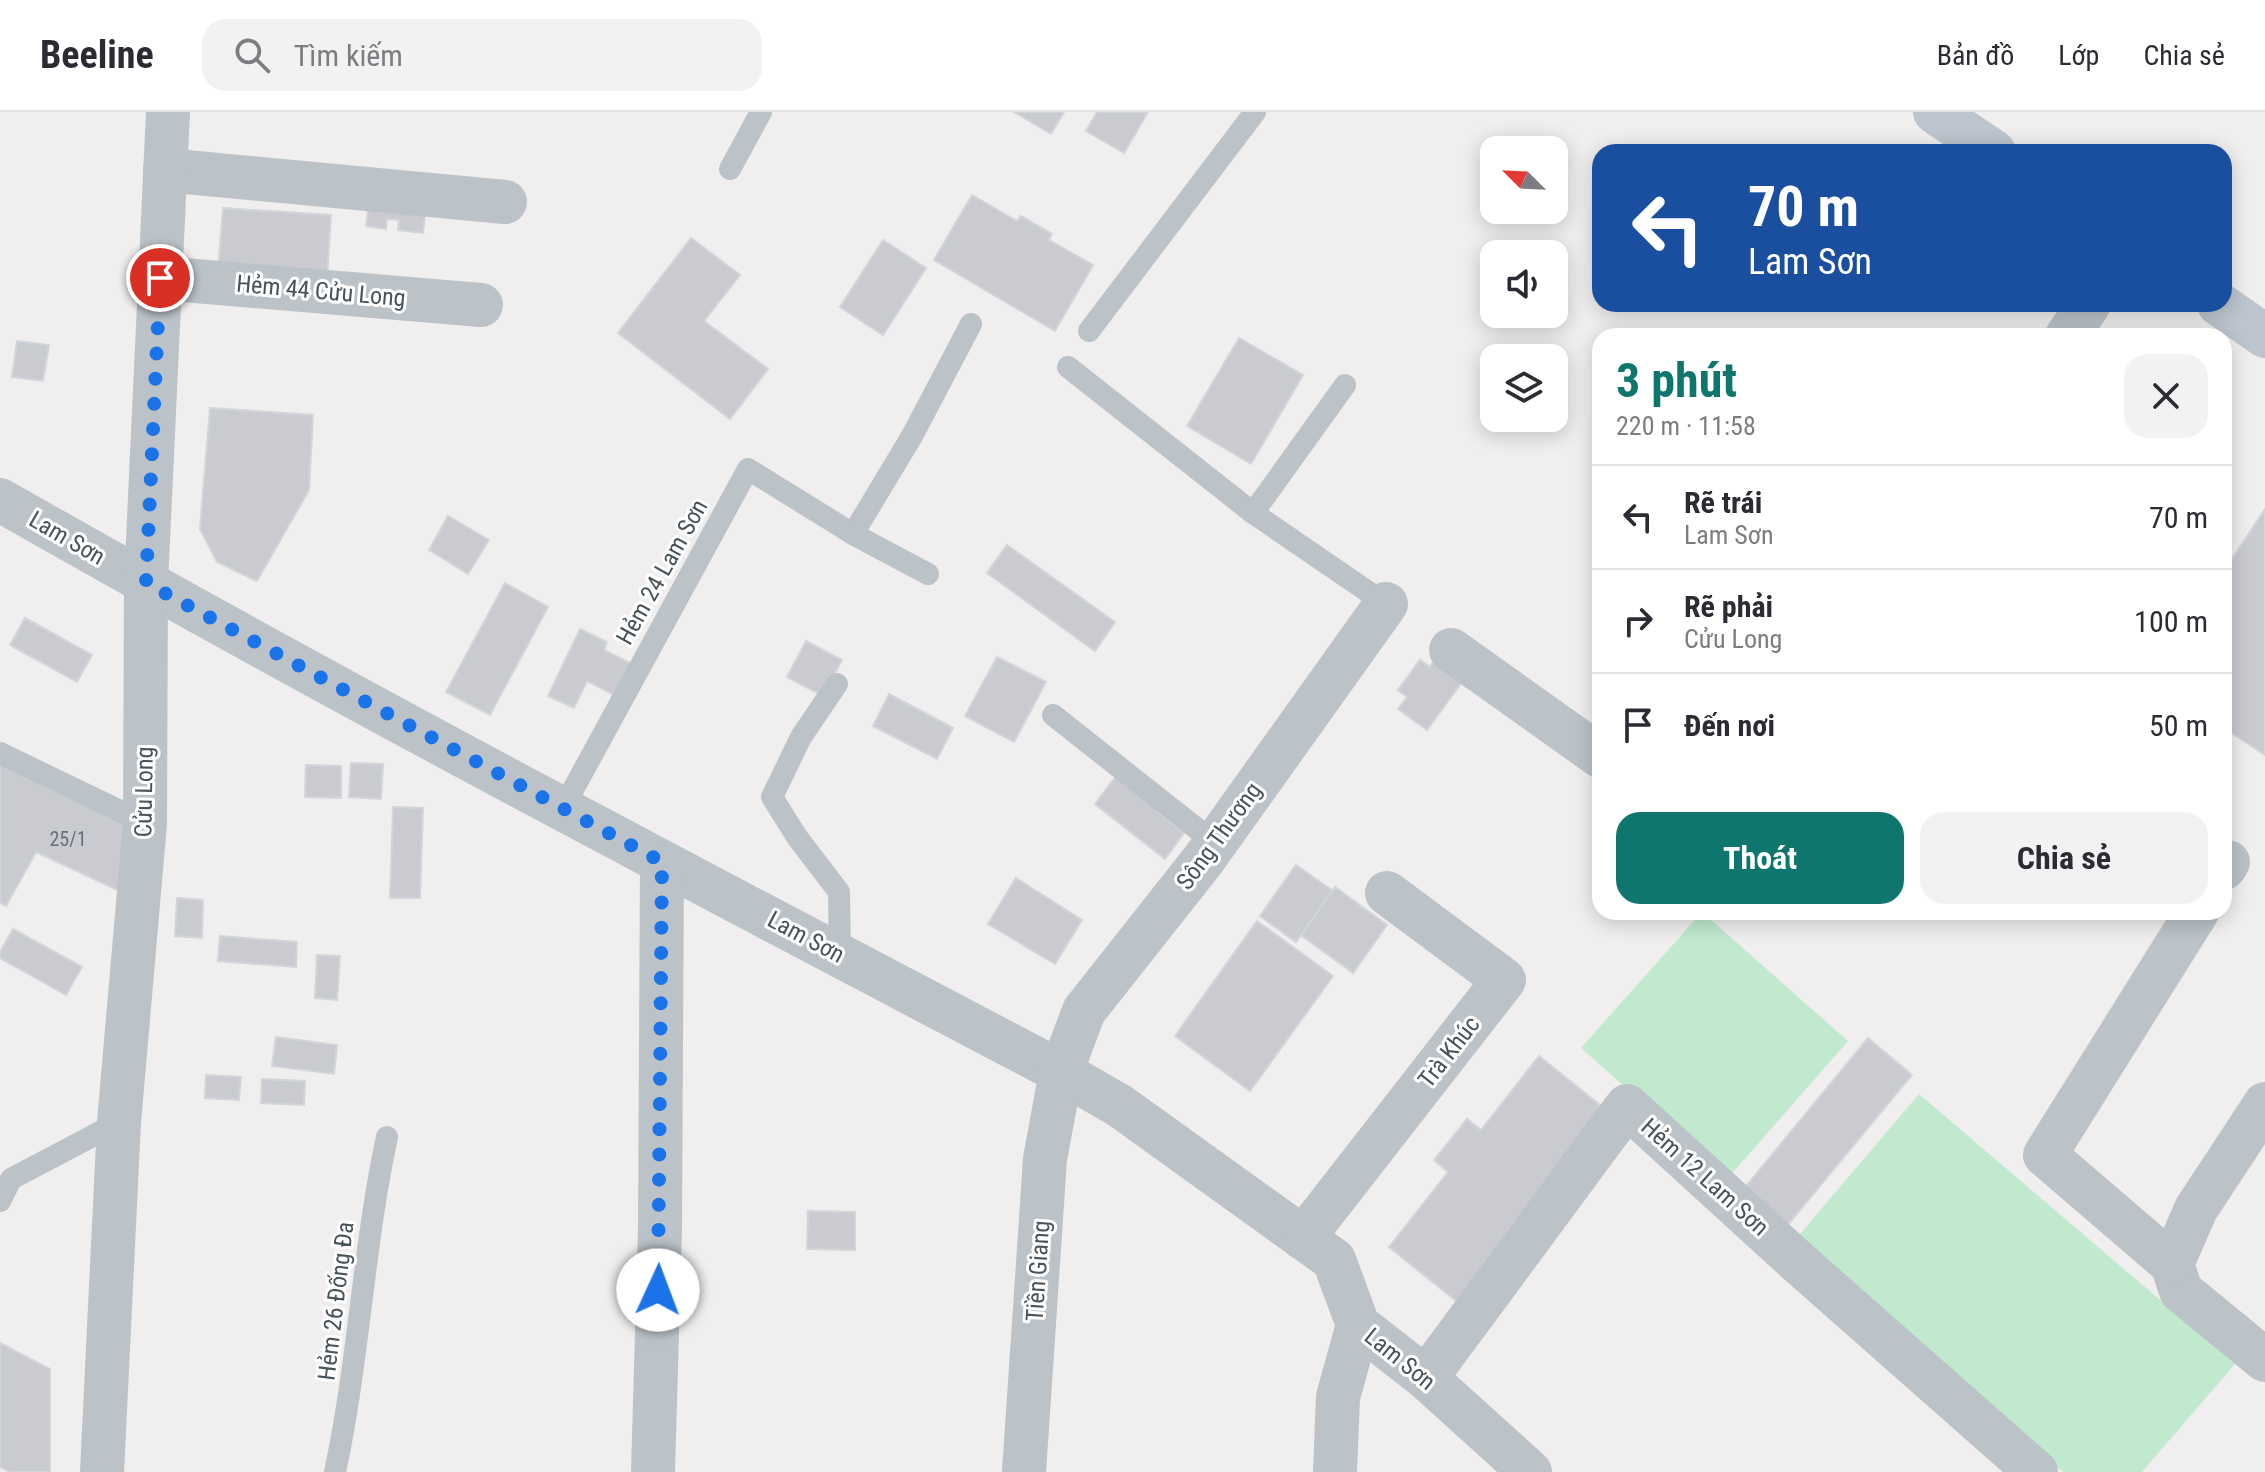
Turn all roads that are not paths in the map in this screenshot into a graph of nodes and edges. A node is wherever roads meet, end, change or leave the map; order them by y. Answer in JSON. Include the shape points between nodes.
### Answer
{"nodes":[{"id":1,"x":168,"y":112,"type":"edge"},
{"id":2,"x":761,"y":112,"type":"edge"},
{"id":3,"x":1255,"y":112,"type":"edge"},
{"id":4,"x":1935,"y":112,"type":"edge"},
{"id":5,"x":1982,"y":144,"type":"edge"},
{"id":6,"x":730,"y":169,"type":"dead end"},
{"id":7,"x":165,"y":170,"type":"junction"},
{"id":8,"x":505,"y":202,"type":"dead end"},
{"id":9,"x":160,"y":278,"type":"junction"},
{"id":10,"x":481,"y":305,"type":"dead end"},
{"id":11,"x":2230,"y":312,"type":"edge"},
{"id":12,"x":971,"y":324,"type":"dead end"},
{"id":13,"x":1089,"y":331,"type":"dead end"},
{"id":14,"x":2265,"y":336,"type":"edge"},
{"id":15,"x":1068,"y":367,"type":"dead end"},
{"id":16,"x":1345,"y":385,"type":"dead end"},
{"id":17,"x":0,"y":500,"type":"edge"},
{"id":18,"x":1253,"y":513,"type":"junction"},
{"id":19,"x":853,"y":534,"type":"junction"},
{"id":20,"x":928,"y":574,"type":"dead end"},
{"id":21,"x":146,"y":583,"type":"junction"},
{"id":22,"x":1386,"y":604,"type":"joint"},
{"id":23,"x":1451,"y":650,"type":"dead end"},
{"id":24,"x":837,"y":684,"type":"dead end"},
{"id":25,"x":1053,"y":715,"type":"dead end"},
{"id":26,"x":1592,"y":750,"type":"edge"},
{"id":27,"x":0,"y":753,"type":"edge"},
{"id":28,"x":563,"y":808,"type":"junction"},
{"id":29,"x":145,"y":823,"type":"junction"},
{"id":30,"x":1215,"y":843,"type":"junction"},
{"id":31,"x":662,"y":862,"type":"junction"},
{"id":32,"x":1387,"y":893,"type":"dead end"},
{"id":33,"x":2192,"y":920,"type":"edge"},
{"id":34,"x":840,"y":956,"type":"junction"},
{"id":35,"x":1061,"y":1072,"type":"junction"},
{"id":36,"x":2265,"y":1104,"type":"edge"},
{"id":37,"x":119,"y":1122,"type":"junction"},
{"id":38,"x":387,"y":1137,"type":"dead end"},
{"id":39,"x":0,"y":1201,"type":"edge"},
{"id":40,"x":1303,"y":1238,"type":"junction"},
{"id":41,"x":2172,"y":1264,"type":"junction"},
{"id":42,"x":1358,"y":1325,"type":"junction"},
{"id":43,"x":2265,"y":1360,"type":"edge"},
{"id":44,"x":1426,"y":1378,"type":"junction"},
{"id":45,"x":102,"y":1472,"type":"edge"},
{"id":46,"x":335,"y":1472,"type":"edge"},
{"id":47,"x":653,"y":1472,"type":"edge"},
{"id":48,"x":1024,"y":1472,"type":"edge"},
{"id":49,"x":1335,"y":1472,"type":"edge"},
{"id":50,"x":1530,"y":1472,"type":"edge"},
{"id":51,"x":2036,"y":1472,"type":"edge"}],
"edges":[{"from":1,"to":7,"type":"street","name":"Cửu Long"},
{"from":2,"to":6,"type":"lane"},
{"from":3,"to":13,"type":"lane"},
{"from":4,"to":5,"type":"main road"},
{"from":7,"to":8,"type":"street"},
{"from":7,"to":9,"type":"street","name":"Cửu Long"},
{"from":9,"to":10,"type":"street","name":"Hẻm 44 Cửu Long"},
{"from":9,"to":21,"type":"street","name":"Cửu Long"},
{"from":11,"to":14,"type":"main road"},
{"from":12,"to":19,"type":"lane"},
{"from":15,"to":18,"type":"lane"},
{"from":16,"to":18,"type":"lane"},
{"from":17,"to":21,"type":"street","name":"Lam Sơn"},
{"from":18,"to":22,"type":"lane"},
{"from":19,"to":20,"type":"lane","name":"Hẻm 24 Lam Sơn"},
{"from":19,"to":28,"type":"lane","name":"Hẻm 24 Lam Sơn","via":[[748,469]]},
{"from":21,"to":28,"type":"street","name":"Lam Sơn"},
{"from":21,"to":29,"type":"street","name":"Cửu Long"},
{"from":22,"to":30,"type":"street","name":"Sông Thương"},
{"from":23,"to":26,"type":"street"},
{"from":24,"to":34,"type":"lane","via":[[801,737],[772,797],[839,892]]},
{"from":25,"to":30,"type":"lane"},
{"from":27,"to":29,"type":"lane"},
{"from":28,"to":31,"type":"street","name":"Lam Sơn"},
{"from":29,"to":37,"type":"street","name":"Cửu Long"},
{"from":30,"to":35,"type":"street","name":"Sông Thương","via":[[1084,1011]]},
{"from":31,"to":34,"type":"street","name":"Lam Sơn"},
{"from":31,"to":47,"type":"street"},
{"from":32,"to":40,"type":"street","name":"Trà Khúc","via":[[1504,980]]},
{"from":33,"to":41,"type":"street","via":[[2045,1155]]},
{"from":34,"to":35,"type":"street","name":"Lam Sơn"},
{"from":35,"to":40,"type":"street","name":"Lam Sơn","via":[[1120,1106]]},
{"from":35,"to":48,"type":"street","name":"Tiền Giang","via":[[1045,1159]]},
{"from":36,"to":41,"type":"street","via":[[2196,1209]]},
{"from":37,"to":39,"type":"lane","via":[[11,1179]]},
{"from":37,"to":45,"type":"street","name":"Cửu Long"},
{"from":38,"to":46,"type":"lane","name":"Hẻm 26 Đống Đa","via":[[350,1406]]},
{"from":40,"to":42,"type":"street","name":"Lam Sơn","via":[[1334,1260]]},
{"from":41,"to":43,"type":"street","via":[[2181,1291]]},
{"from":42,"to":44,"type":"street","name":"Lam Sơn"},
{"from":42,"to":49,"type":"street","via":[[1338,1397]]},
{"from":44,"to":50,"type":"street","name":"Lam Sơn"},
{"from":44,"to":51,"type":"street","name":"Hẻm 12 Lam Sơn","via":[[1627,1106]]}]}
